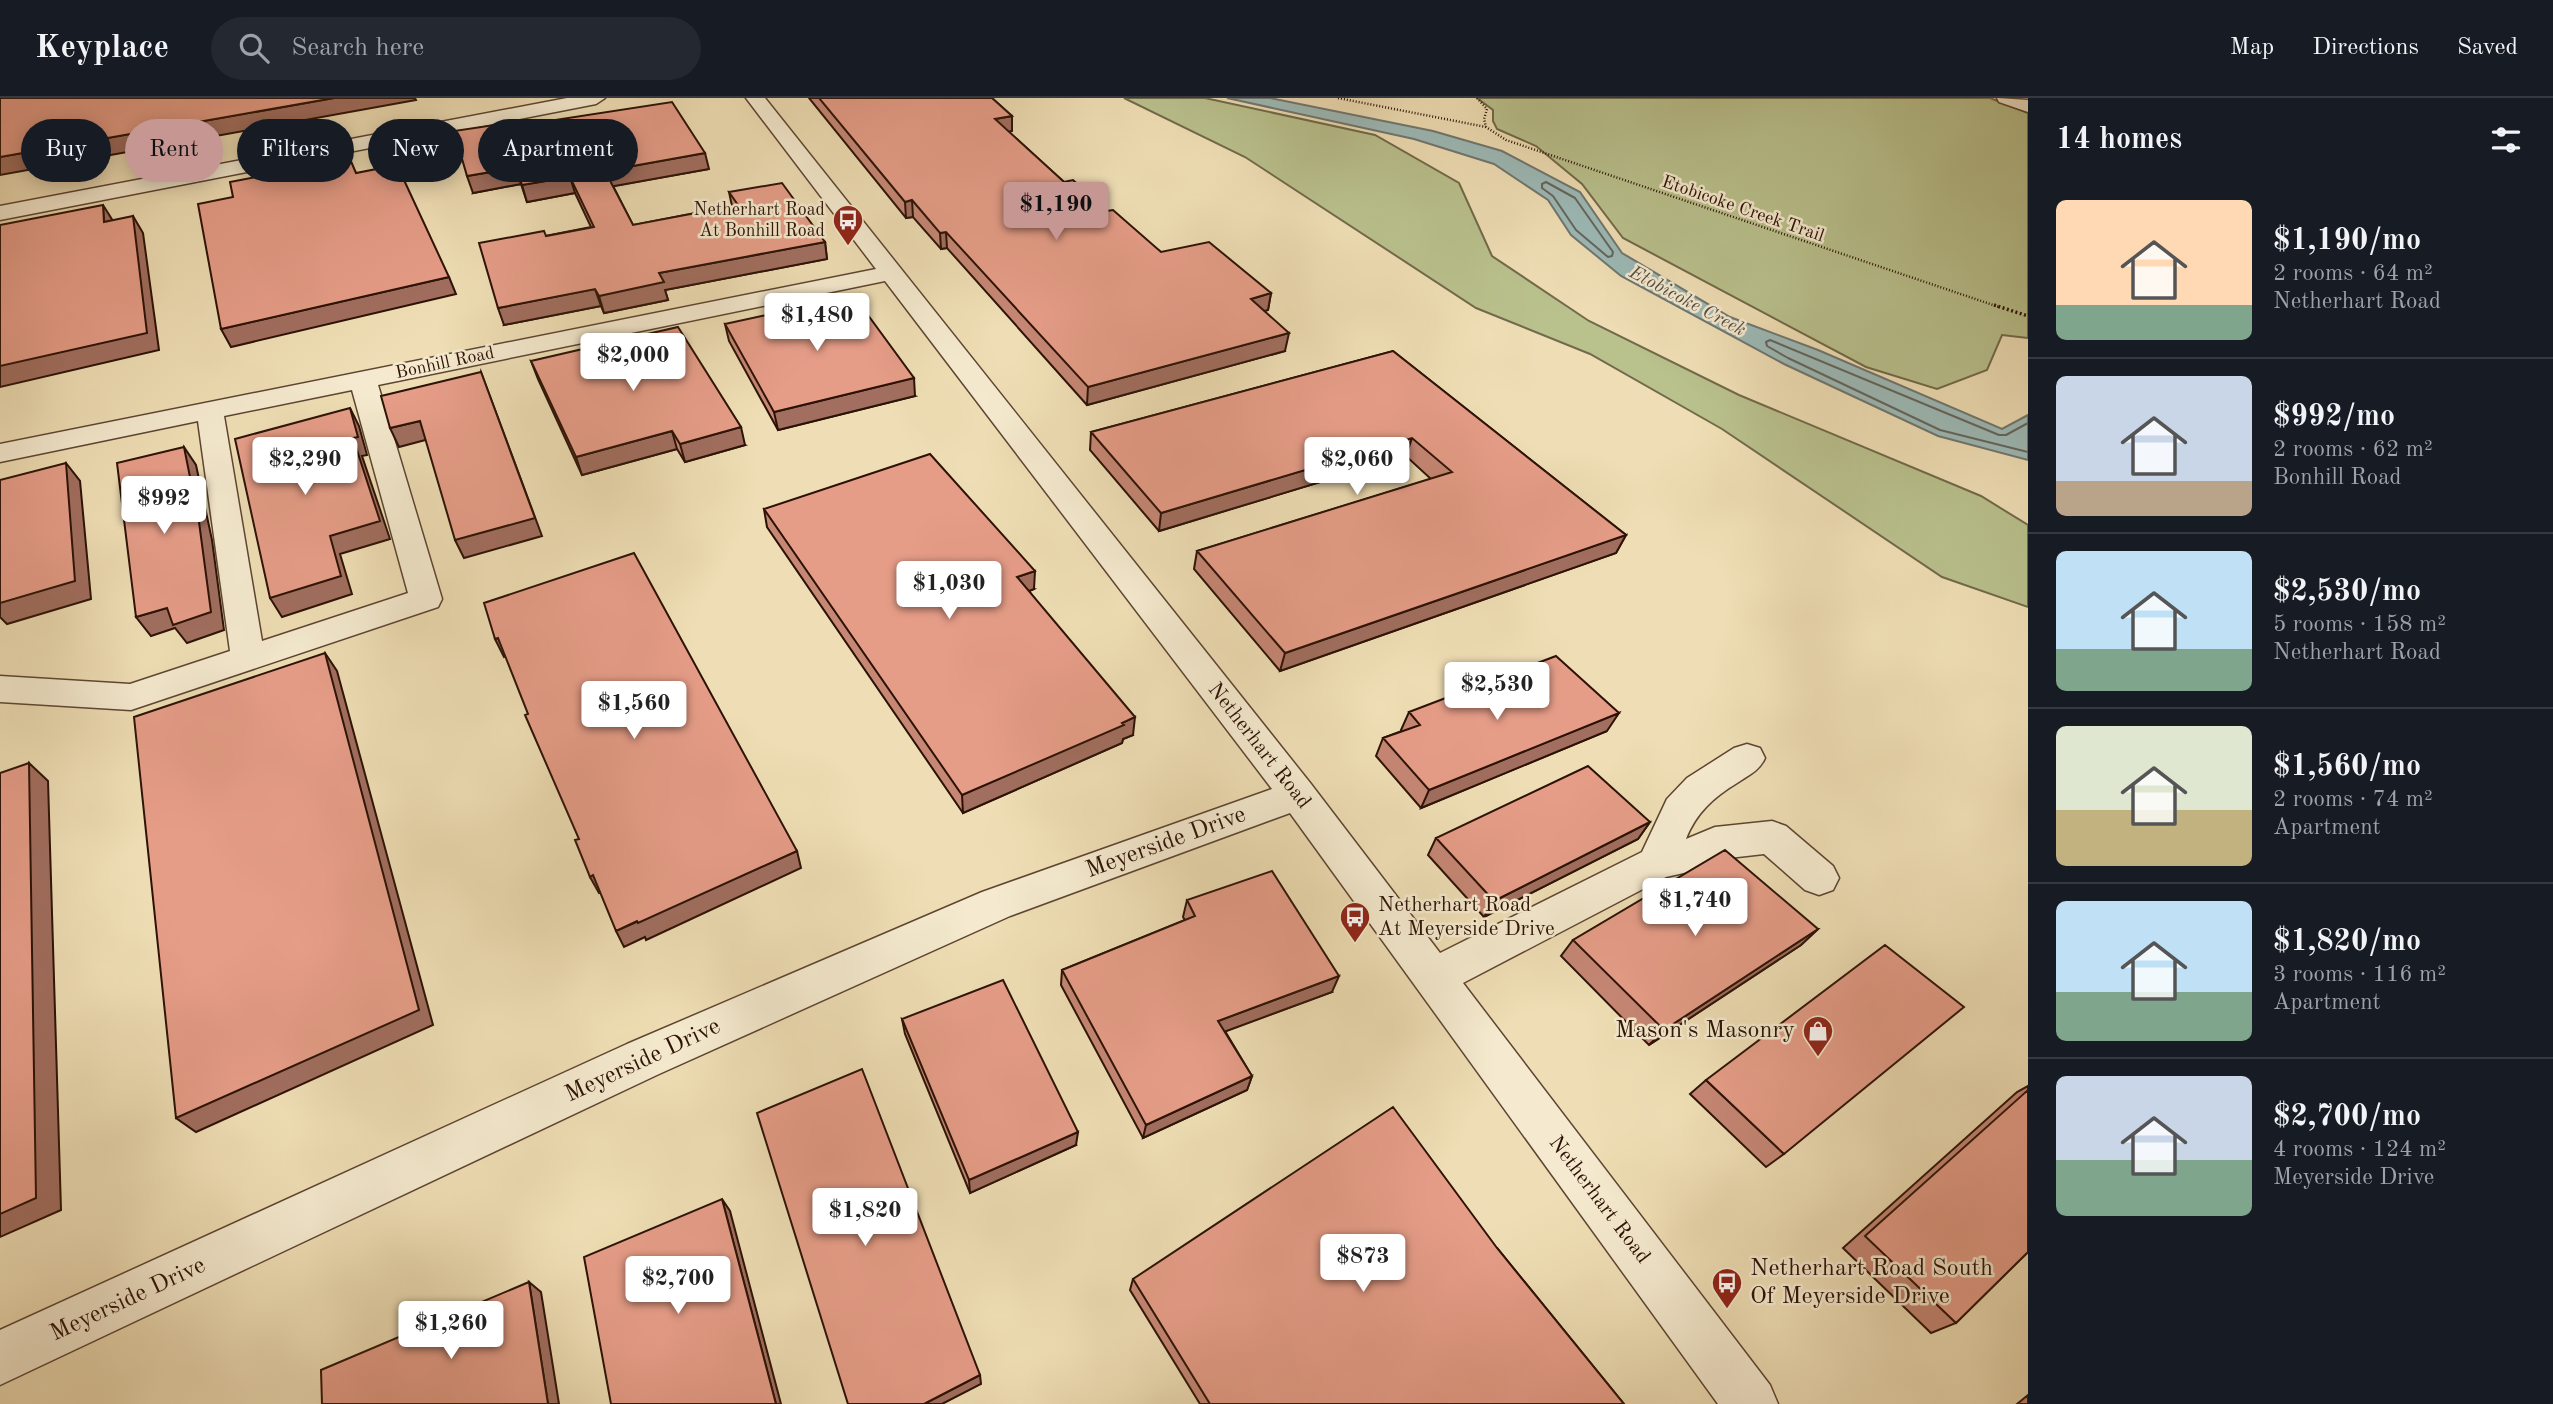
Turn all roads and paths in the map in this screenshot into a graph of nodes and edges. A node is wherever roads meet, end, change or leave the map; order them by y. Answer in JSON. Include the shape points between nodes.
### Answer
{"nodes":[{"id":1,"x":596,"y":98,"type":"edge"},
{"id":2,"x":755,"y":98,"type":"edge"},
{"id":3,"x":1338,"y":98,"type":"edge"},
{"id":4,"x":1477,"y":98,"type":"edge"},
{"id":5,"x":2006,"y":98,"type":"edge"},
{"id":6,"x":2028,"y":106,"type":"edge"},
{"id":7,"x":390,"y":116,"type":"dead end"},
{"id":8,"x":391,"y":119,"type":"edge"},
{"id":9,"x":464,"y":123,"type":"edge"},
{"id":10,"x":1486,"y":127,"type":"junction"},
{"id":11,"x":368,"y":142,"type":"edge"},
{"id":12,"x":0,"y":213,"type":"edge"},
{"id":13,"x":890,"y":274,"type":"junction"},
{"id":14,"x":2028,"y":316,"type":"edge"},
{"id":15,"x":363,"y":380,"type":"junction"},
{"id":16,"x":210,"y":412,"type":"junction"},
{"id":17,"x":0,"y":453,"type":"edge"},
{"id":18,"x":248,"y":658,"type":"junction"},
{"id":19,"x":0,"y":689,"type":"edge"},
{"id":20,"x":1747,"y":758,"type":"dead end"},
{"id":21,"x":1298,"y":795,"type":"junction"},
{"id":22,"x":1659,"y":862,"type":"junction"},
{"id":23,"x":1819,"y":878,"type":"dead end"},
{"id":24,"x":1434,"y":977,"type":"junction"},
{"id":25,"x":0,"y":1358,"type":"edge"},
{"id":26,"x":1751,"y":1404,"type":"edge"}],
"edges":[{"from":1,"to":9,"type":"street"},
{"from":2,"to":13,"type":"street","name":"Netherhart Road"},
{"from":3,"to":10,"type":"path","name":"Etobicoke Creek Trail"},
{"from":4,"to":10,"type":"path","via":[[1487,109]]},
{"from":5,"to":6,"type":"street"},
{"from":7,"to":8,"type":"street"},
{"from":10,"to":14,"type":"path","name":"Etobicoke Creek Trail","via":[[1506,140]]},
{"from":11,"to":12,"type":"street"},
{"from":13,"to":15,"type":"street","name":"Bonhill Road"},
{"from":13,"to":21,"type":"street","name":"Netherhart Road"},
{"from":15,"to":16,"type":"street","name":"Bonhill Road"},
{"from":15,"to":18,"type":"street","via":[[426,599]]},
{"from":16,"to":17,"type":"street","name":"Bonhill Road"},
{"from":16,"to":18,"type":"street"},
{"from":18,"to":19,"type":"street","via":[[131,696]]},
{"from":20,"to":22,"type":"street","via":[[1700,786],[1683,802]]},
{"from":21,"to":24,"type":"street","name":"Netherhart Road"},
{"from":21,"to":25,"type":"street","name":"Meyerside Drive","via":[[996,904],[643,1059]]},
{"from":22,"to":23,"type":"street","via":[[1684,858],[1715,843],[1772,837]]},
{"from":22,"to":24,"type":"street"},
{"from":24,"to":26,"type":"street","name":"Netherhart Road"}]}
